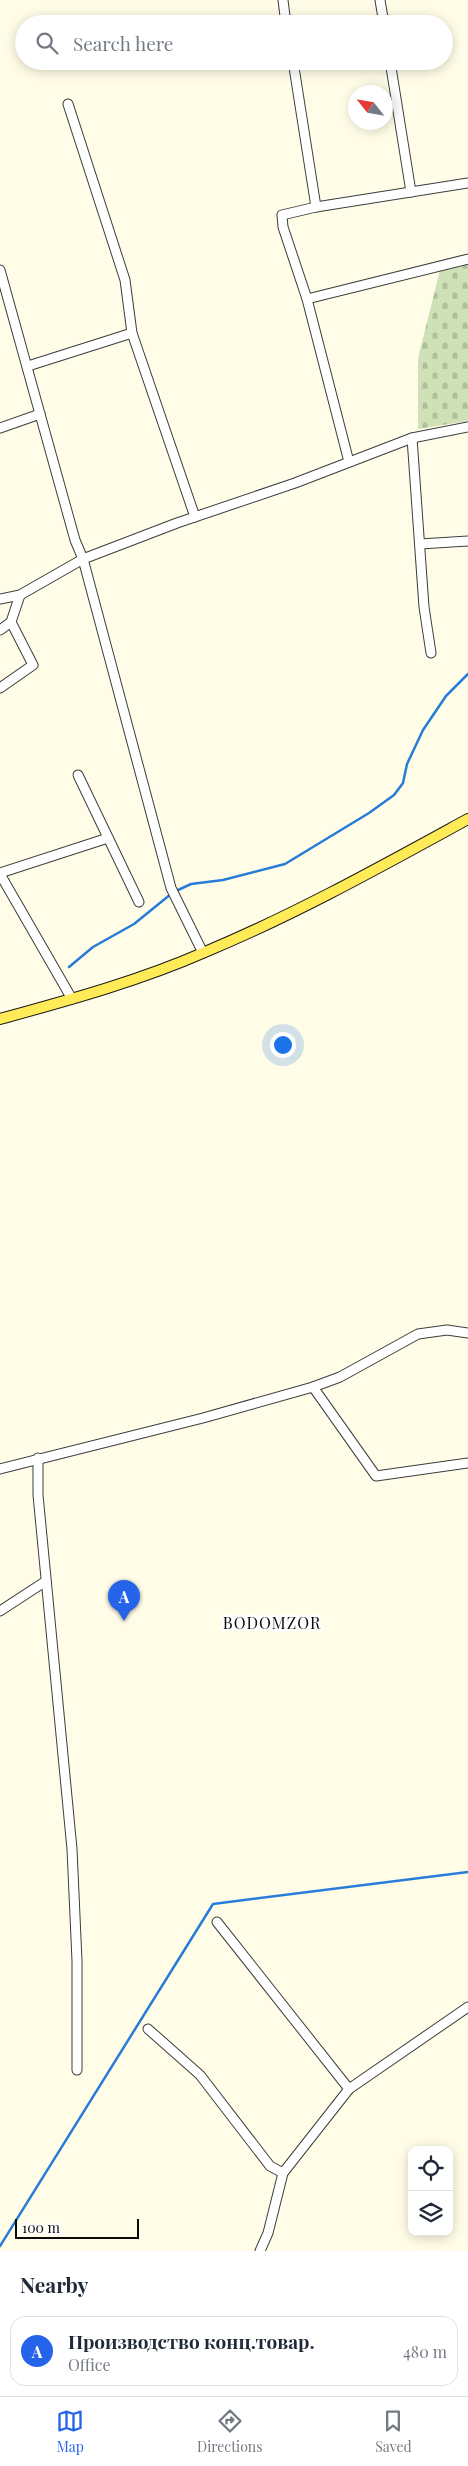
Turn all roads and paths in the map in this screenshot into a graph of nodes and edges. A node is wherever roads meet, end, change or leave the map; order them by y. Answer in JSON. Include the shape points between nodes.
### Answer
{"nodes":[{"id":1,"x":282,"y":0,"type":"edge"},
{"id":2,"x":380,"y":0,"type":"edge"},
{"id":3,"x":284,"y":15,"type":"edge"},
{"id":4,"x":382,"y":15,"type":"edge"},
{"id":5,"x":293,"y":70,"type":"edge"},
{"id":6,"x":391,"y":70,"type":"edge"},
{"id":7,"x":68,"y":104,"type":"dead end"},
{"id":8,"x":468,"y":183,"type":"edge"},
{"id":9,"x":411,"y":192,"type":"junction"},
{"id":10,"x":316,"y":207,"type":"junction"},
{"id":11,"x":468,"y":259,"type":"edge"},
{"id":12,"x":0,"y":270,"type":"edge"},
{"id":13,"x":307,"y":299,"type":"junction"},
{"id":14,"x":132,"y":333,"type":"junction"},
{"id":15,"x":28,"y":366,"type":"junction"},
{"id":16,"x":40,"y":414,"type":"junction"},
{"id":17,"x":468,"y":427,"type":"edge"},
{"id":18,"x":0,"y":428,"type":"edge"},
{"id":19,"x":412,"y":438,"type":"junction"},
{"id":20,"x":349,"y":462,"type":"junction"},
{"id":21,"x":195,"y":517,"type":"junction"},
{"id":22,"x":468,"y":542,"type":"edge"},
{"id":23,"x":420,"y":544,"type":"junction"},
{"id":24,"x":83,"y":559,"type":"junction"},
{"id":25,"x":20,"y":595,"type":"junction"},
{"id":26,"x":0,"y":599,"type":"edge"},
{"id":27,"x":11,"y":622,"type":"junction"},
{"id":28,"x":0,"y":630,"type":"edge"},
{"id":29,"x":431,"y":653,"type":"dead end"},
{"id":30,"x":0,"y":688,"type":"edge"},
{"id":31,"x":78,"y":775,"type":"dead end"},
{"id":32,"x":468,"y":819,"type":"edge"},
{"id":33,"x":108,"y":838,"type":"junction"},
{"id":34,"x":0,"y":874,"type":"edge"},
{"id":35,"x":139,"y":902,"type":"dead end"},
{"id":36,"x":203,"y":953,"type":"junction"},
{"id":37,"x":72,"y":999,"type":"junction"},
{"id":38,"x":0,"y":1019,"type":"edge"},
{"id":39,"x":468,"y":1333,"type":"edge"},
{"id":40,"x":313,"y":1387,"type":"junction"},
{"id":41,"x":38,"y":1458,"type":"junction"},
{"id":42,"x":468,"y":1463,"type":"edge"},
{"id":43,"x":0,"y":1469,"type":"edge"},
{"id":44,"x":46,"y":1581,"type":"junction"},
{"id":45,"x":0,"y":1611,"type":"edge"},
{"id":46,"x":217,"y":1922,"type":"dead end"},
{"id":47,"x":468,"y":2007,"type":"edge"},
{"id":48,"x":148,"y":2029,"type":"dead end"},
{"id":49,"x":77,"y":2070,"type":"dead end"},
{"id":50,"x":349,"y":2089,"type":"junction"},
{"id":51,"x":284,"y":2173,"type":"junction"},
{"id":52,"x":260,"y":2251,"type":"edge"}],
"edges":[{"from":1,"to":3,"type":"street"},
{"from":2,"to":4,"type":"street"},
{"from":5,"to":10,"type":"street"},
{"from":6,"to":9,"type":"street"},
{"from":7,"to":14,"type":"street","via":[[125,280]]},
{"from":8,"to":9,"type":"street"},
{"from":9,"to":10,"type":"street"},
{"from":10,"to":13,"type":"street","via":[[285,213],[281,218]]},
{"from":11,"to":13,"type":"street"},
{"from":12,"to":15,"type":"street"},
{"from":13,"to":20,"type":"street"},
{"from":14,"to":15,"type":"street"},
{"from":14,"to":21,"type":"street"},
{"from":15,"to":16,"type":"street"},
{"from":16,"to":18,"type":"street"},
{"from":16,"to":24,"type":"street"},
{"from":17,"to":19,"type":"street"},
{"from":19,"to":20,"type":"street"},
{"from":19,"to":23,"type":"street"},
{"from":20,"to":21,"type":"street"},
{"from":21,"to":24,"type":"street"},
{"from":22,"to":23,"type":"street"},
{"from":23,"to":29,"type":"street"},
{"from":24,"to":25,"type":"street"},
{"from":24,"to":36,"type":"street","via":[[171,888]]},
{"from":25,"to":26,"type":"street"},
{"from":25,"to":27,"type":"street"},
{"from":27,"to":28,"type":"street"},
{"from":27,"to":30,"type":"street","via":[[33,665]]},
{"from":31,"to":33,"type":"street"},
{"from":32,"to":36,"type":"main road","via":[[317,900]]},
{"from":33,"to":34,"type":"street"},
{"from":33,"to":35,"type":"street"},
{"from":34,"to":37,"type":"street"},
{"from":36,"to":37,"type":"main road"},
{"from":37,"to":38,"type":"main road"},
{"from":39,"to":40,"type":"street","via":[[447,1330],[418,1334],[340,1377]]},
{"from":40,"to":41,"type":"street"},
{"from":40,"to":42,"type":"street","via":[[376,1476]]},
{"from":41,"to":43,"type":"street"},
{"from":41,"to":44,"type":"street"},
{"from":44,"to":45,"type":"street"},
{"from":44,"to":49,"type":"street","via":[[72,1849]]},
{"from":46,"to":50,"type":"street"},
{"from":47,"to":50,"type":"street"},
{"from":48,"to":51,"type":"street","via":[[200,2075],[270,2166]]},
{"from":50,"to":51,"type":"street"},
{"from":51,"to":52,"type":"street"}]}
